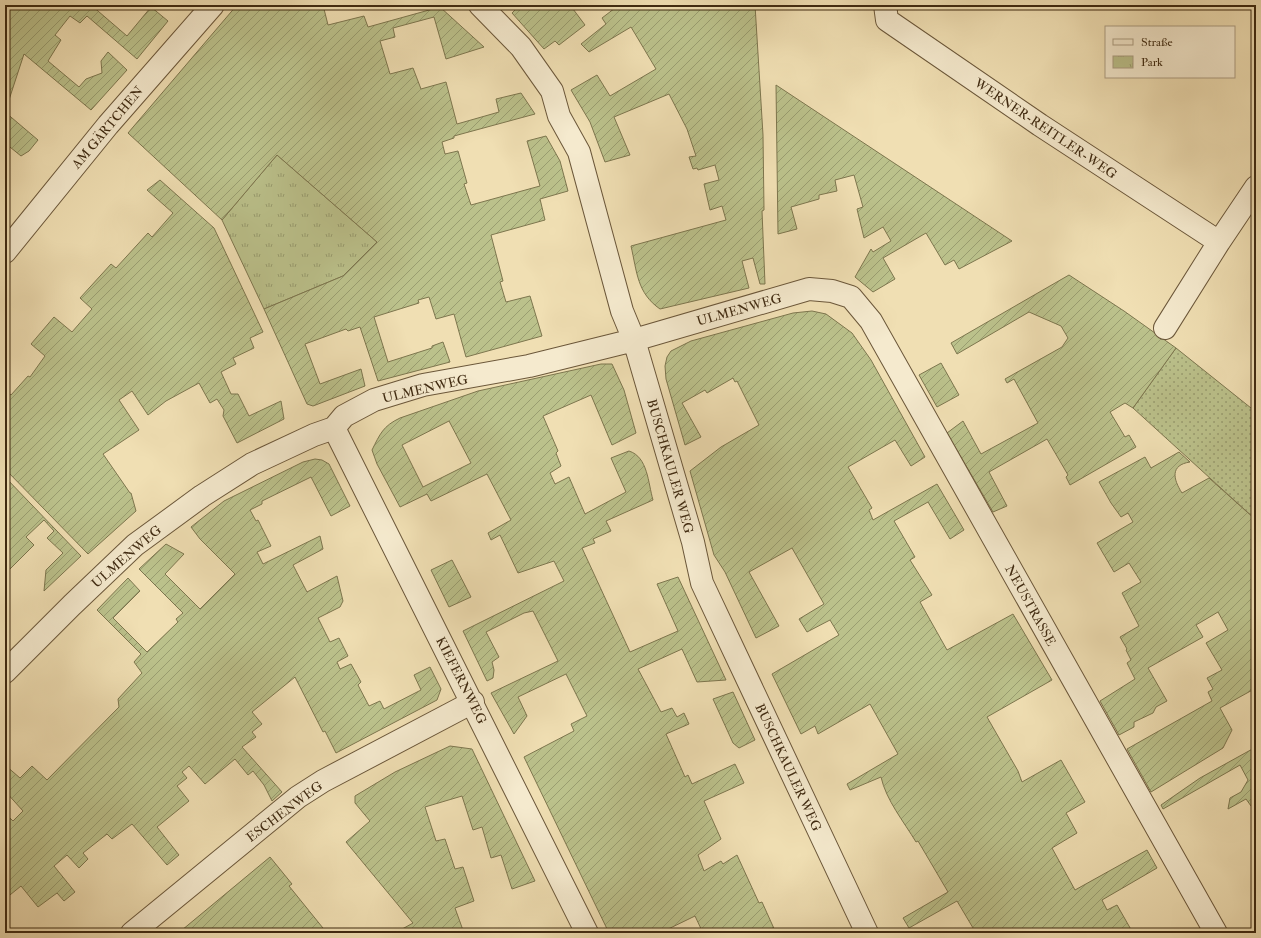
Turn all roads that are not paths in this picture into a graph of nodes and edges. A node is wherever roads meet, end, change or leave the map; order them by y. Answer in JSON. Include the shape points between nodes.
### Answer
{"nodes":[{"id":1,"x":213,"y":5,"type":"edge"},
{"id":2,"x":480,"y":5,"type":"edge"},
{"id":3,"x":885,"y":5,"type":"edge"},
{"id":4,"x":1256,"y":188,"type":"edge"},
{"id":5,"x":1218,"y":242,"type":"junction"},
{"id":6,"x":5,"y":252,"type":"edge"},
{"id":7,"x":832,"y":291,"type":"joint"},
{"id":8,"x":1165,"y":328,"type":"dead end"},
{"id":9,"x":634,"y":340,"type":"junction"},
{"id":10,"x":334,"y":428,"type":"junction"},
{"id":11,"x":5,"y":672,"type":"edge"},
{"id":12,"x":473,"y":702,"type":"junction"},
{"id":13,"x":132,"y":933,"type":"edge"},
{"id":14,"x":587,"y":933,"type":"edge"},
{"id":15,"x":867,"y":933,"type":"edge"},
{"id":16,"x":1216,"y":933,"type":"edge"}],
"edges":[{"from":1,"to":6,"type":"street","name":"AM GÄRTCHEN","via":[[108,124]]},
{"from":2,"to":9,"type":"street","name":"BUSCHKAULER WEG","via":[[521,47],[552,91],[559,116],[579,152],[622,311]]},
{"from":3,"to":5,"type":"street","name":"WERNER-REITLER-WEG","via":[[887,20]]},
{"from":4,"to":5,"type":"street"},
{"from":5,"to":8,"type":"street"},
{"from":7,"to":9,"type":"street","name":"ULMENWEG","via":[[809,289]]},
{"from":7,"to":16,"type":"street","name":"NEUSTRASSE","via":[[851,297],[871,321]]},
{"from":9,"to":10,"type":"street","name":"ULMENWEG","via":[[529,366],[423,386],[374,400],[344,416]]},
{"from":9,"to":15,"type":"street","name":"BUSCHKAULER WEG","via":[[693,542],[702,583]]},
{"from":10,"to":11,"type":"street","name":"ULMENWEG","via":[[252,464],[202,496],[135,545]]},
{"from":10,"to":12,"type":"street","name":"KIEFERNWEG"},
{"from":12,"to":13,"type":"street","name":"ESCHENWEG","via":[[323,781],[298,797]]},
{"from":12,"to":14,"type":"street","name":"KIEFERNWEG"}]}
